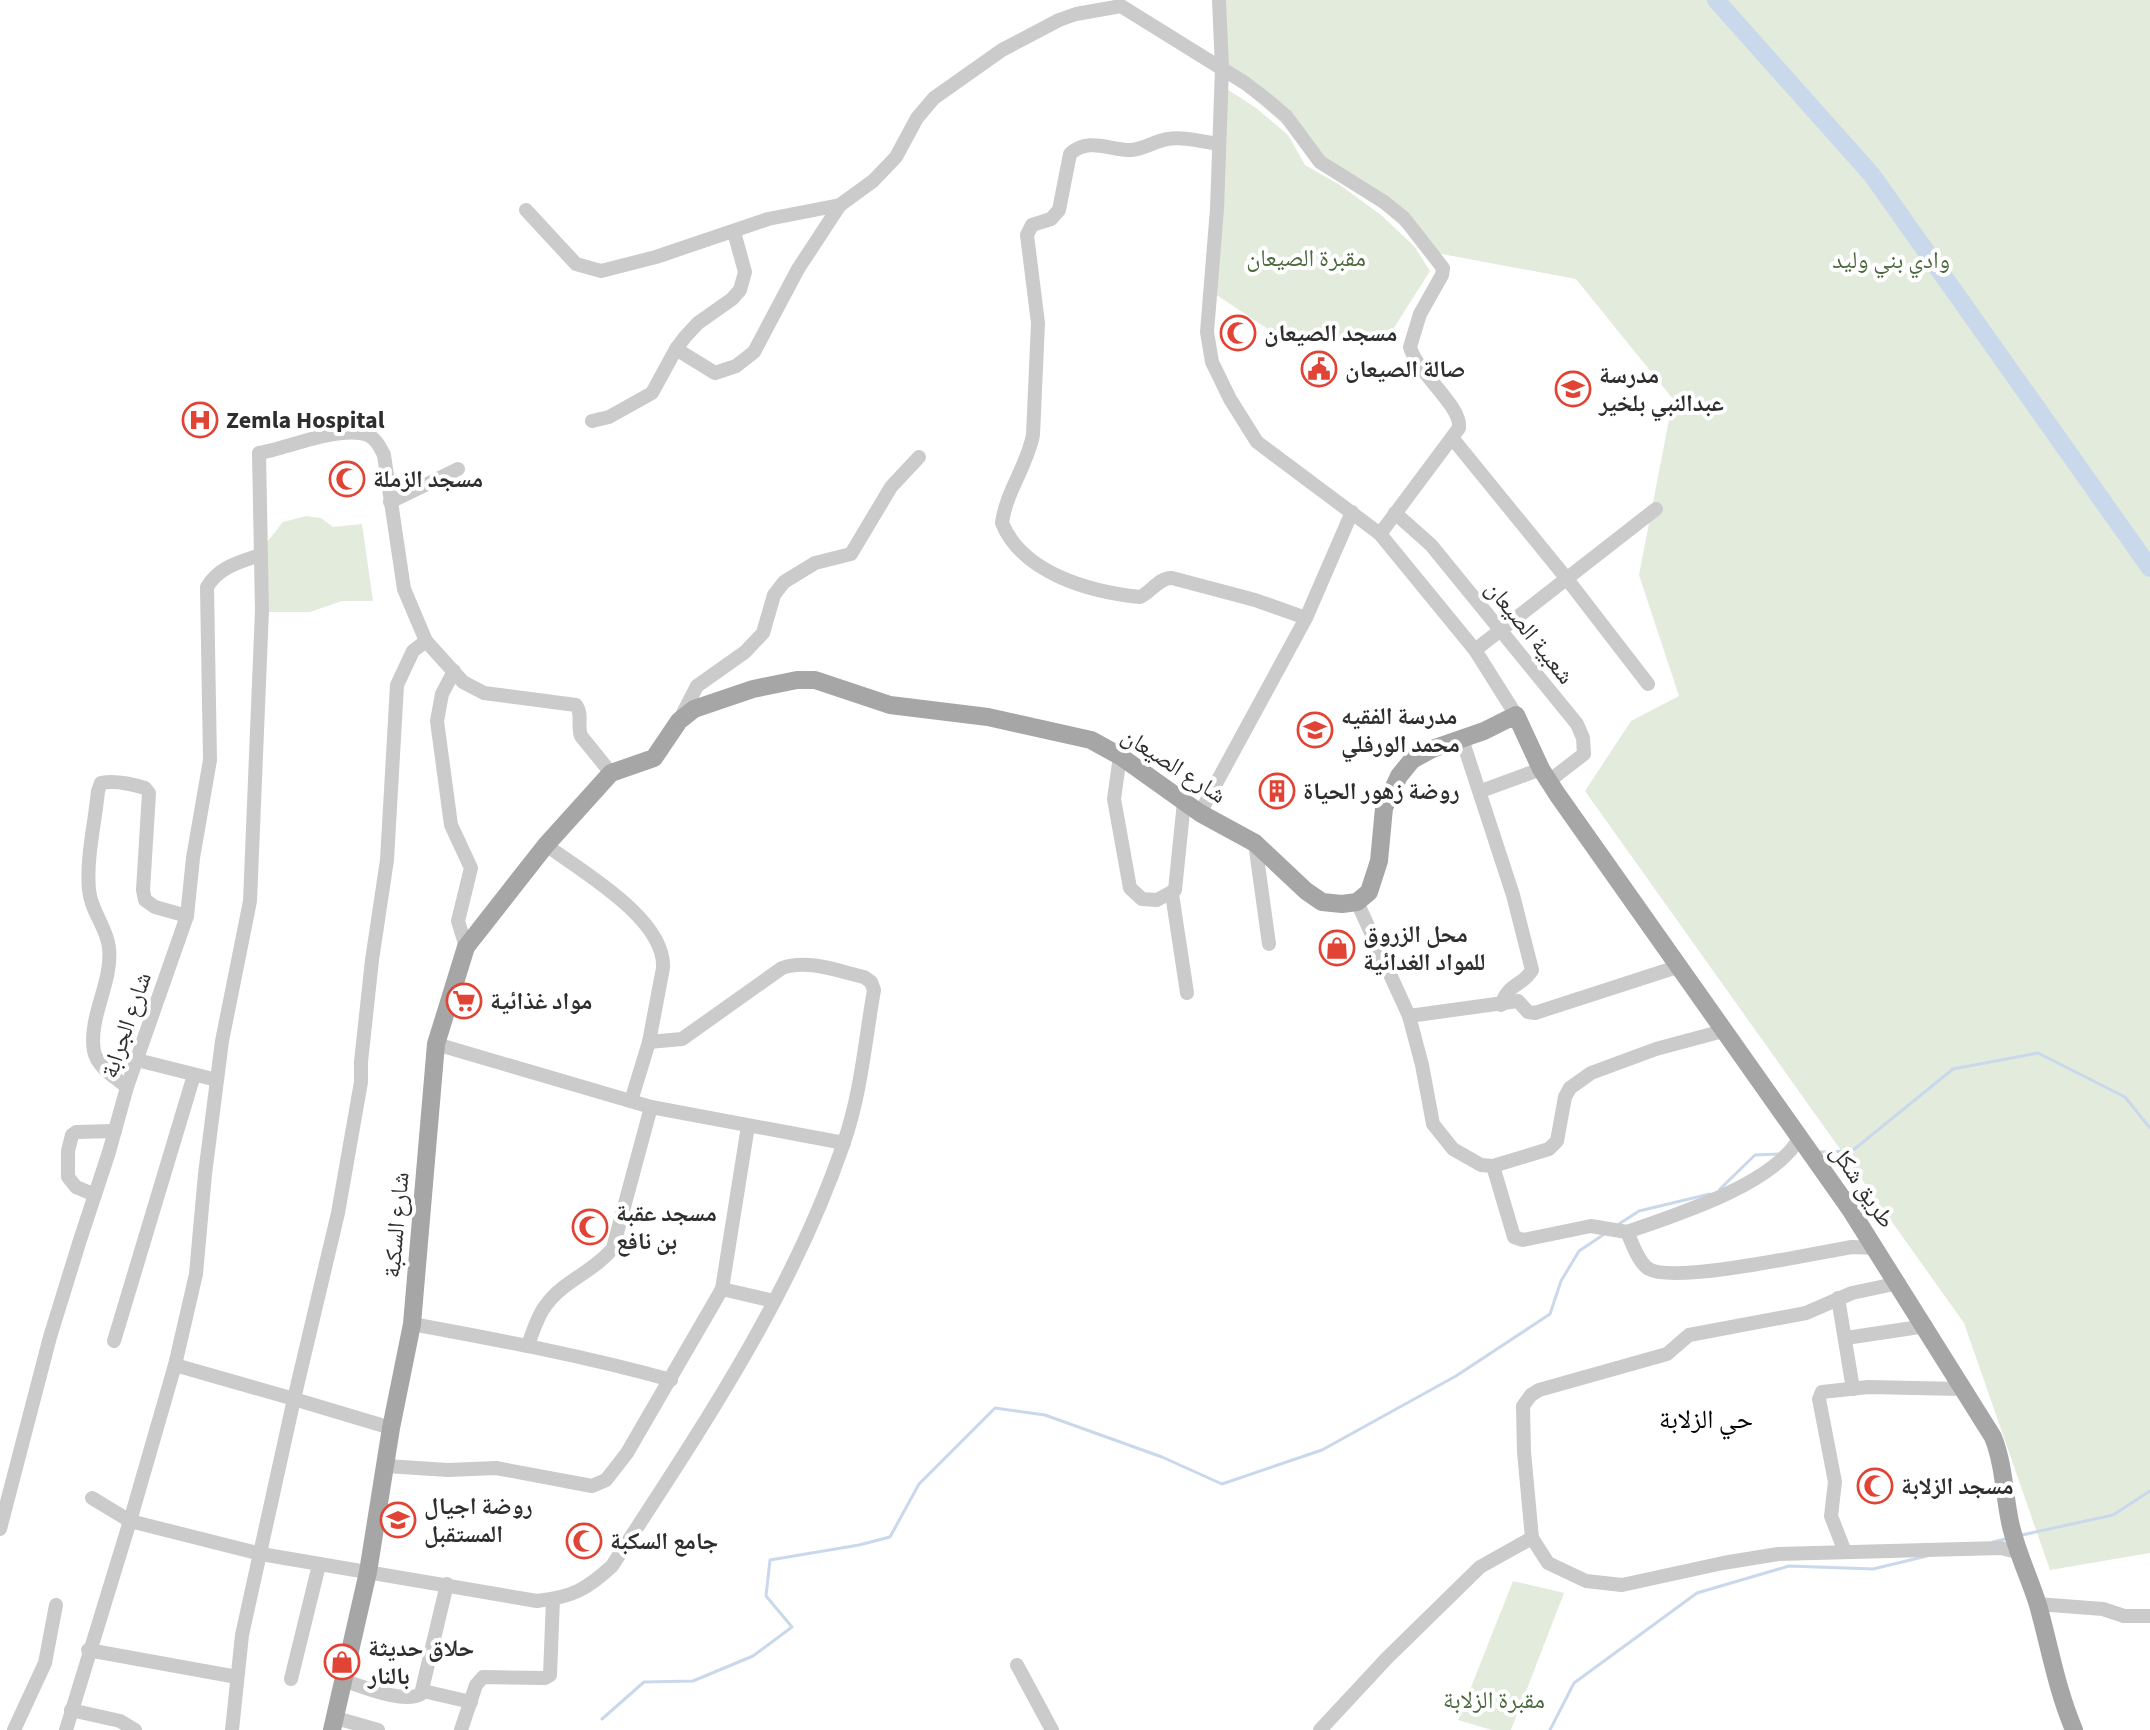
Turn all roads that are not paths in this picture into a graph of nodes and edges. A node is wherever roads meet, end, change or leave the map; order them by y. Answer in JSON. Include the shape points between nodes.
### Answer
{"nodes":[{"id":1,"x":1219,"y":0,"type":"edge"},
{"id":2,"x":1128,"y":3,"type":"edge"},
{"id":3,"x":1222,"y":68,"type":"junction"},
{"id":4,"x":1219,"y":144,"type":"junction"},
{"id":5,"x":840,"y":205,"type":"junction"},
{"id":6,"x":526,"y":210,"type":"dead end"},
{"id":7,"x":734,"y":232,"type":"junction"},
{"id":8,"x":676,"y":349,"type":"junction"},
{"id":9,"x":592,"y":421,"type":"dead end"},
{"id":10,"x":1453,"y":439,"type":"junction"},
{"id":11,"x":919,"y":457,"type":"dead end"},
{"id":12,"x":458,"y":469,"type":"dead end"},
{"id":13,"x":390,"y":502,"type":"junction"},
{"id":14,"x":1656,"y":509,"type":"dead end"},
{"id":15,"x":1352,"y":512,"type":"junction"},
{"id":16,"x":1395,"y":513,"type":"junction"},
{"id":17,"x":1380,"y":534,"type":"junction"},
{"id":18,"x":260,"y":555,"type":"junction"},
{"id":19,"x":1567,"y":579,"type":"junction"},
{"id":20,"x":1306,"y":618,"type":"junction"},
{"id":21,"x":1500,"y":631,"type":"junction"},
{"id":22,"x":426,"y":641,"type":"junction"},
{"id":23,"x":1475,"y":650,"type":"junction"},
{"id":24,"x":454,"y":671,"type":"junction"},
{"id":25,"x":1648,"y":684,"type":"dead end"},
{"id":26,"x":1516,"y":715,"type":"junction"},
{"id":27,"x":679,"y":721,"type":"junction"},
{"id":28,"x":1462,"y":739,"type":"junction"},
{"id":29,"x":1120,"y":756,"type":"junction"},
{"id":30,"x":611,"y":773,"type":"junction"},
{"id":31,"x":1545,"y":775,"type":"junction"},
{"id":32,"x":1481,"y":791,"type":"junction"},
{"id":33,"x":1192,"y":808,"type":"junction"},
{"id":34,"x":1255,"y":843,"type":"junction"},
{"id":35,"x":546,"y":845,"type":"junction"},
{"id":36,"x":1172,"y":894,"type":"junction"},
{"id":37,"x":1357,"y":902,"type":"junction"},
{"id":38,"x":187,"y":916,"type":"junction"},
{"id":39,"x":1269,"y":944,"type":"dead end"},
{"id":40,"x":466,"y":947,"type":"junction"},
{"id":41,"x":1677,"y":967,"type":"junction"},
{"id":42,"x":1187,"y":993,"type":"dead end"},
{"id":43,"x":1501,"y":1005,"type":"junction"},
{"id":44,"x":1409,"y":1016,"type":"junction"},
{"id":45,"x":1723,"y":1031,"type":"junction"},
{"id":46,"x":649,"y":1042,"type":"junction"},
{"id":47,"x":436,"y":1044,"type":"junction"},
{"id":48,"x":137,"y":1060,"type":"junction"},
{"id":49,"x":194,"y":1075,"type":"junction"},
{"id":50,"x":217,"y":1080,"type":"junction"},
{"id":51,"x":127,"y":1087,"type":"junction"},
{"id":52,"x":631,"y":1101,"type":"junction"},
{"id":53,"x":651,"y":1107,"type":"junction"},
{"id":54,"x":748,"y":1126,"type":"junction"},
{"id":55,"x":115,"y":1131,"type":"junction"},
{"id":56,"x":1800,"y":1137,"type":"junction"},
{"id":57,"x":844,"y":1143,"type":"junction"},
{"id":58,"x":1493,"y":1166,"type":"junction"},
{"id":59,"x":95,"y":1195,"type":"junction"},
{"id":60,"x":1627,"y":1232,"type":"junction"},
{"id":61,"x":1876,"y":1248,"type":"junction"},
{"id":62,"x":1899,"y":1283,"type":"junction"},
{"id":63,"x":722,"y":1289,"type":"junction"},
{"id":64,"x":1838,"y":1298,"type":"junction"},
{"id":65,"x":774,"y":1301,"type":"junction"},
{"id":66,"x":412,"y":1324,"type":"junction"},
{"id":67,"x":1926,"y":1326,"type":"junction"},
{"id":68,"x":1846,"y":1338,"type":"junction"},
{"id":69,"x":114,"y":1341,"type":"dead end"},
{"id":70,"x":528,"y":1345,"type":"junction"},
{"id":71,"x":175,"y":1365,"type":"junction"},
{"id":72,"x":671,"y":1380,"type":"junction"},
{"id":73,"x":1853,"y":1389,"type":"junction"},
{"id":74,"x":1962,"y":1389,"type":"junction"},
{"id":75,"x":294,"y":1399,"type":"junction"},
{"id":76,"x":391,"y":1428,"type":"junction"},
{"id":77,"x":386,"y":1466,"type":"junction"},
{"id":78,"x":92,"y":1498,"type":"dead end"},
{"id":79,"x":2,"y":1504,"type":"edge"},
{"id":80,"x":130,"y":1521,"type":"junction"},
{"id":81,"x":0,"y":1529,"type":"edge"},
{"id":82,"x":1532,"y":1538,"type":"junction"},
{"id":83,"x":1845,"y":1552,"type":"junction"},
{"id":84,"x":2017,"y":1552,"type":"junction"},
{"id":85,"x":261,"y":1554,"type":"junction"},
{"id":86,"x":319,"y":1565,"type":"junction"},
{"id":87,"x":368,"y":1572,"type":"junction"},
{"id":88,"x":447,"y":1584,"type":"junction"},
{"id":89,"x":553,"y":1599,"type":"junction"},
{"id":90,"x":2037,"y":1604,"type":"junction"},
{"id":91,"x":56,"y":1605,"type":"dead end"},
{"id":92,"x":2150,"y":1616,"type":"edge"},
{"id":93,"x":88,"y":1650,"type":"junction"},
{"id":94,"x":1017,"y":1665,"type":"dead end"},
{"id":95,"x":237,"y":1677,"type":"junction"},
{"id":96,"x":291,"y":1679,"type":"dead end"},
{"id":97,"x":345,"y":1681,"type":"junction"},
{"id":98,"x":423,"y":1691,"type":"junction"},
{"id":99,"x":471,"y":1702,"type":"junction"},
{"id":100,"x":71,"y":1710,"type":"junction"},
{"id":101,"x":334,"y":1724,"type":"edge"},
{"id":102,"x":14,"y":1730,"type":"edge"},
{"id":103,"x":66,"y":1730,"type":"edge"},
{"id":104,"x":135,"y":1730,"type":"edge"},
{"id":105,"x":232,"y":1730,"type":"edge"},
{"id":106,"x":378,"y":1730,"type":"edge"},
{"id":107,"x":461,"y":1730,"type":"edge"},
{"id":108,"x":1052,"y":1730,"type":"edge"},
{"id":109,"x":1320,"y":1730,"type":"edge"},
{"id":110,"x":2074,"y":1730,"type":"edge"}],
"edges":[{"from":1,"to":3,"type":"street"},
{"from":2,"to":3,"type":"street"},
{"from":2,"to":5,"type":"street","via":[[1059,20],[1002,50],[934,98],[896,157]]},
{"from":3,"to":4,"type":"street"},
{"from":3,"to":10,"type":"street","via":[[1286,116],[1325,166],[1404,218],[1443,268],[1410,347],[1418,366],[1458,416]]},
{"from":4,"to":15,"type":"street","via":[[1207,332],[1212,362],[1257,442]]},
{"from":4,"to":20,"type":"street","via":[[1167,139],[1127,150],[1092,144],[1070,154],[1059,210],[1032,225],[1027,235],[1038,323],[1033,435],[1002,523],[1027,558],[1078,583],[1140,597],[1172,578]]},
{"from":5,"to":7,"type":"street","via":[[768,219]]},
{"from":5,"to":8,"type":"street","via":[[754,352],[715,373]]},
{"from":6,"to":7,"type":"street","via":[[576,264],[601,271]]},
{"from":7,"to":8,"type":"street","via":[[745,272],[740,290],[698,323]]},
{"from":8,"to":9,"type":"street","via":[[652,393]]},
{"from":10,"to":16,"type":"street"},
{"from":10,"to":19,"type":"street"},
{"from":11,"to":27,"type":"street","via":[[891,487],[851,554],[815,563],[784,582],[774,595],[763,633],[697,686]]},
{"from":12,"to":13,"type":"street"},
{"from":13,"to":18,"type":"street","via":[[384,455],[369,436],[338,434],[259,453]]},
{"from":13,"to":22,"type":"street","via":[[404,589]]},
{"from":14,"to":19,"type":"street"},
{"from":15,"to":17,"type":"street"},
{"from":15,"to":20,"type":"street"},
{"from":16,"to":17,"type":"street"},
{"from":16,"to":21,"type":"street","name":"شعبية الصيعان","via":[[1431,545]]},
{"from":17,"to":23,"type":"street"},
{"from":18,"to":38,"type":"street","name":"شارع الجرابة","via":[[227,567],[207,587],[210,760]]},
{"from":18,"to":50,"type":"street","via":[[250,901]]},
{"from":19,"to":21,"type":"street"},
{"from":19,"to":25,"type":"street"},
{"from":20,"to":33,"type":"street"},
{"from":21,"to":23,"type":"street"},
{"from":21,"to":31,"type":"street","name":"شعبية الصيعان","via":[[1581,732],[1584,754]]},
{"from":22,"to":24,"type":"street"},
{"from":22,"to":75,"type":"street","via":[[413,651],[397,685],[387,860],[361,1082],[338,1213]]},
{"from":23,"to":26,"type":"street"},
{"from":24,"to":30,"type":"street","via":[[484,693],[576,705],[581,736]]},
{"from":24,"to":40,"type":"street","via":[[437,721],[451,825],[471,868],[458,921]]},
{"from":26,"to":28,"type":"main road"},
{"from":26,"to":31,"type":"main road","name":"طريق شكل"},
{"from":27,"to":29,"type":"main road","name":"شارع الصيعان","via":[[694,709],[753,689],[815,680],[890,705],[988,717],[1091,740]]},
{"from":27,"to":30,"type":"main road","name":"شارع الصيعان","via":[[654,758]]},
{"from":28,"to":32,"type":"street"},
{"from":28,"to":37,"type":"main road","via":[[1412,760],[1399,776],[1384,808],[1375,878]]},
{"from":29,"to":33,"type":"main road","name":"شارع الصيعان"},
{"from":29,"to":36,"type":"street","via":[[1114,799],[1130,888],[1149,901]]},
{"from":30,"to":35,"type":"main road","name":"شارع السكبة"},
{"from":31,"to":32,"type":"street"},
{"from":31,"to":41,"type":"main road","name":"طريق شكل"},
{"from":32,"to":43,"type":"street","via":[[1532,970],[1508,989]]},
{"from":33,"to":34,"type":"main road","name":"شارع الصيعان"},
{"from":33,"to":36,"type":"street"},
{"from":34,"to":37,"type":"main road","name":"شارع الصيعان","via":[[1322,902]]},
{"from":34,"to":39,"type":"street"},
{"from":35,"to":40,"type":"main road","name":"شارع السكبة"},
{"from":35,"to":46,"type":"street","via":[[637,913],[653,935],[663,961]]},
{"from":36,"to":42,"type":"street"},
{"from":37,"to":44,"type":"street"},
{"from":38,"to":48,"type":"street","name":"شارع الجرابة"},
{"from":38,"to":51,"type":"street","via":[[145,900],[149,793],[136,785],[101,783],[89,888],[109,947],[94,1053]]},
{"from":40,"to":47,"type":"main road","name":"شارع السكبة"},
{"from":41,"to":43,"type":"street","via":[[1535,1013],[1518,1001]]},
{"from":41,"to":45,"type":"main road","name":"طريق شكل"},
{"from":43,"to":44,"type":"street"},
{"from":44,"to":58,"type":"street","via":[[1433,1124],[1453,1149]]},
{"from":45,"to":56,"type":"main road","name":"طريق شكل"},
{"from":45,"to":58,"type":"street","via":[[1591,1073],[1565,1097],[1557,1141],[1549,1149]]},
{"from":46,"to":52,"type":"street"},
{"from":46,"to":57,"type":"street","via":[[682,1039],[793,964],[864,977],[874,990]]},
{"from":47,"to":52,"type":"street"},
{"from":47,"to":66,"type":"main road","name":"شارع السكبة"},
{"from":48,"to":49,"type":"street"},
{"from":48,"to":51,"type":"street","name":"شارع الجرابة"},
{"from":49,"to":50,"type":"street"},
{"from":49,"to":69,"type":"street"},
{"from":50,"to":71,"type":"street","via":[[196,1274]]},
{"from":51,"to":55,"type":"street","name":"شارع الجرابة"},
{"from":52,"to":53,"type":"street"},
{"from":53,"to":54,"type":"street"},
{"from":53,"to":70,"type":"street","via":[[613,1248],[551,1299]]},
{"from":54,"to":57,"type":"street"},
{"from":54,"to":63,"type":"street"},
{"from":55,"to":59,"type":"street","name":"شارع الجرابة"},
{"from":55,"to":59,"type":"street","via":[[76,1132],[70,1141],[68,1177]]},
{"from":56,"to":60,"type":"street","via":[[1793,1150],[1759,1176],[1685,1212]]},
{"from":56,"to":61,"type":"main road","name":"طريق شكل"},
{"from":57,"to":65,"type":"street","via":[[811,1231]]},
{"from":58,"to":60,"type":"street","via":[[1514,1237],[1523,1240],[1591,1226]]},
{"from":59,"to":79,"type":"street","name":"شارع الجرابة"},
{"from":60,"to":61,"type":"street","via":[[1644,1266],[1660,1272],[1692,1273],[1852,1247]]},
{"from":61,"to":62,"type":"main road","name":"طريق شكل"},
{"from":62,"to":64,"type":"street"},
{"from":62,"to":67,"type":"main road","name":"طريق شكل"},
{"from":63,"to":65,"type":"street"},
{"from":63,"to":72,"type":"street"},
{"from":64,"to":68,"type":"street"},
{"from":64,"to":82,"type":"street","via":[[1806,1313],[1689,1335],[1667,1354],[1531,1395],[1523,1406]]},
{"from":65,"to":89,"type":"street","via":[[732,1378],[612,1566],[585,1589]]},
{"from":66,"to":70,"type":"street"},
{"from":66,"to":76,"type":"main road","name":"شارع السكبة"},
{"from":67,"to":68,"type":"street"},
{"from":67,"to":74,"type":"main road","name":"طريق شكل"},
{"from":68,"to":73,"type":"street"},
{"from":70,"to":72,"type":"street"},
{"from":71,"to":75,"type":"street"},
{"from":71,"to":80,"type":"street"},
{"from":72,"to":77,"type":"street","via":[[627,1453],[600,1484],[566,1483],[496,1468]]},
{"from":73,"to":74,"type":"street"},
{"from":73,"to":83,"type":"street","via":[[1825,1390],[1819,1399],[1835,1482],[1831,1516]]},
{"from":74,"to":84,"type":"main road","name":"طريق شكل","via":[[1999,1451]]},
{"from":75,"to":76,"type":"street"},
{"from":75,"to":85,"type":"street"},
{"from":76,"to":77,"type":"main road","name":"شارع السكبة"},
{"from":77,"to":87,"type":"main road","name":"شارع السكبة"},
{"from":78,"to":80,"type":"street"},
{"from":79,"to":81,"type":"street","name":"شارع الجرابة"},
{"from":80,"to":85,"type":"street"},
{"from":80,"to":93,"type":"street"},
{"from":82,"to":83,"type":"street","via":[[1548,1563],[1566,1574],[1622,1585],[1754,1557]]},
{"from":82,"to":109,"type":"street","via":[[1480,1567]]},
{"from":83,"to":84,"type":"street"},
{"from":84,"to":90,"type":"main road","name":"طريق شكل"},
{"from":85,"to":86,"type":"street"},
{"from":85,"to":95,"type":"street"},
{"from":86,"to":87,"type":"street"},
{"from":86,"to":96,"type":"street"},
{"from":87,"to":88,"type":"street"},
{"from":87,"to":97,"type":"main road","name":"شارع السكبة"},
{"from":88,"to":89,"type":"street","via":[[537,1601]]},
{"from":88,"to":98,"type":"street"},
{"from":89,"to":99,"type":"street","via":[[550,1675],[483,1677]]},
{"from":90,"to":92,"type":"street"},
{"from":90,"to":110,"type":"main road","name":"طريق شكل"},
{"from":91,"to":102,"type":"street","via":[[45,1663]]},
{"from":93,"to":95,"type":"street"},
{"from":93,"to":100,"type":"street"},
{"from":94,"to":108,"type":"street"},
{"from":95,"to":105,"type":"street"},
{"from":97,"to":98,"type":"street","via":[[391,1695],[416,1697]]},
{"from":97,"to":101,"type":"main road","name":"شارع السكبة"},
{"from":98,"to":99,"type":"street"},
{"from":99,"to":107,"type":"street"},
{"from":100,"to":103,"type":"street"},
{"from":100,"to":104,"type":"street","via":[[120,1721]]},
{"from":101,"to":106,"type":"street"}]}
